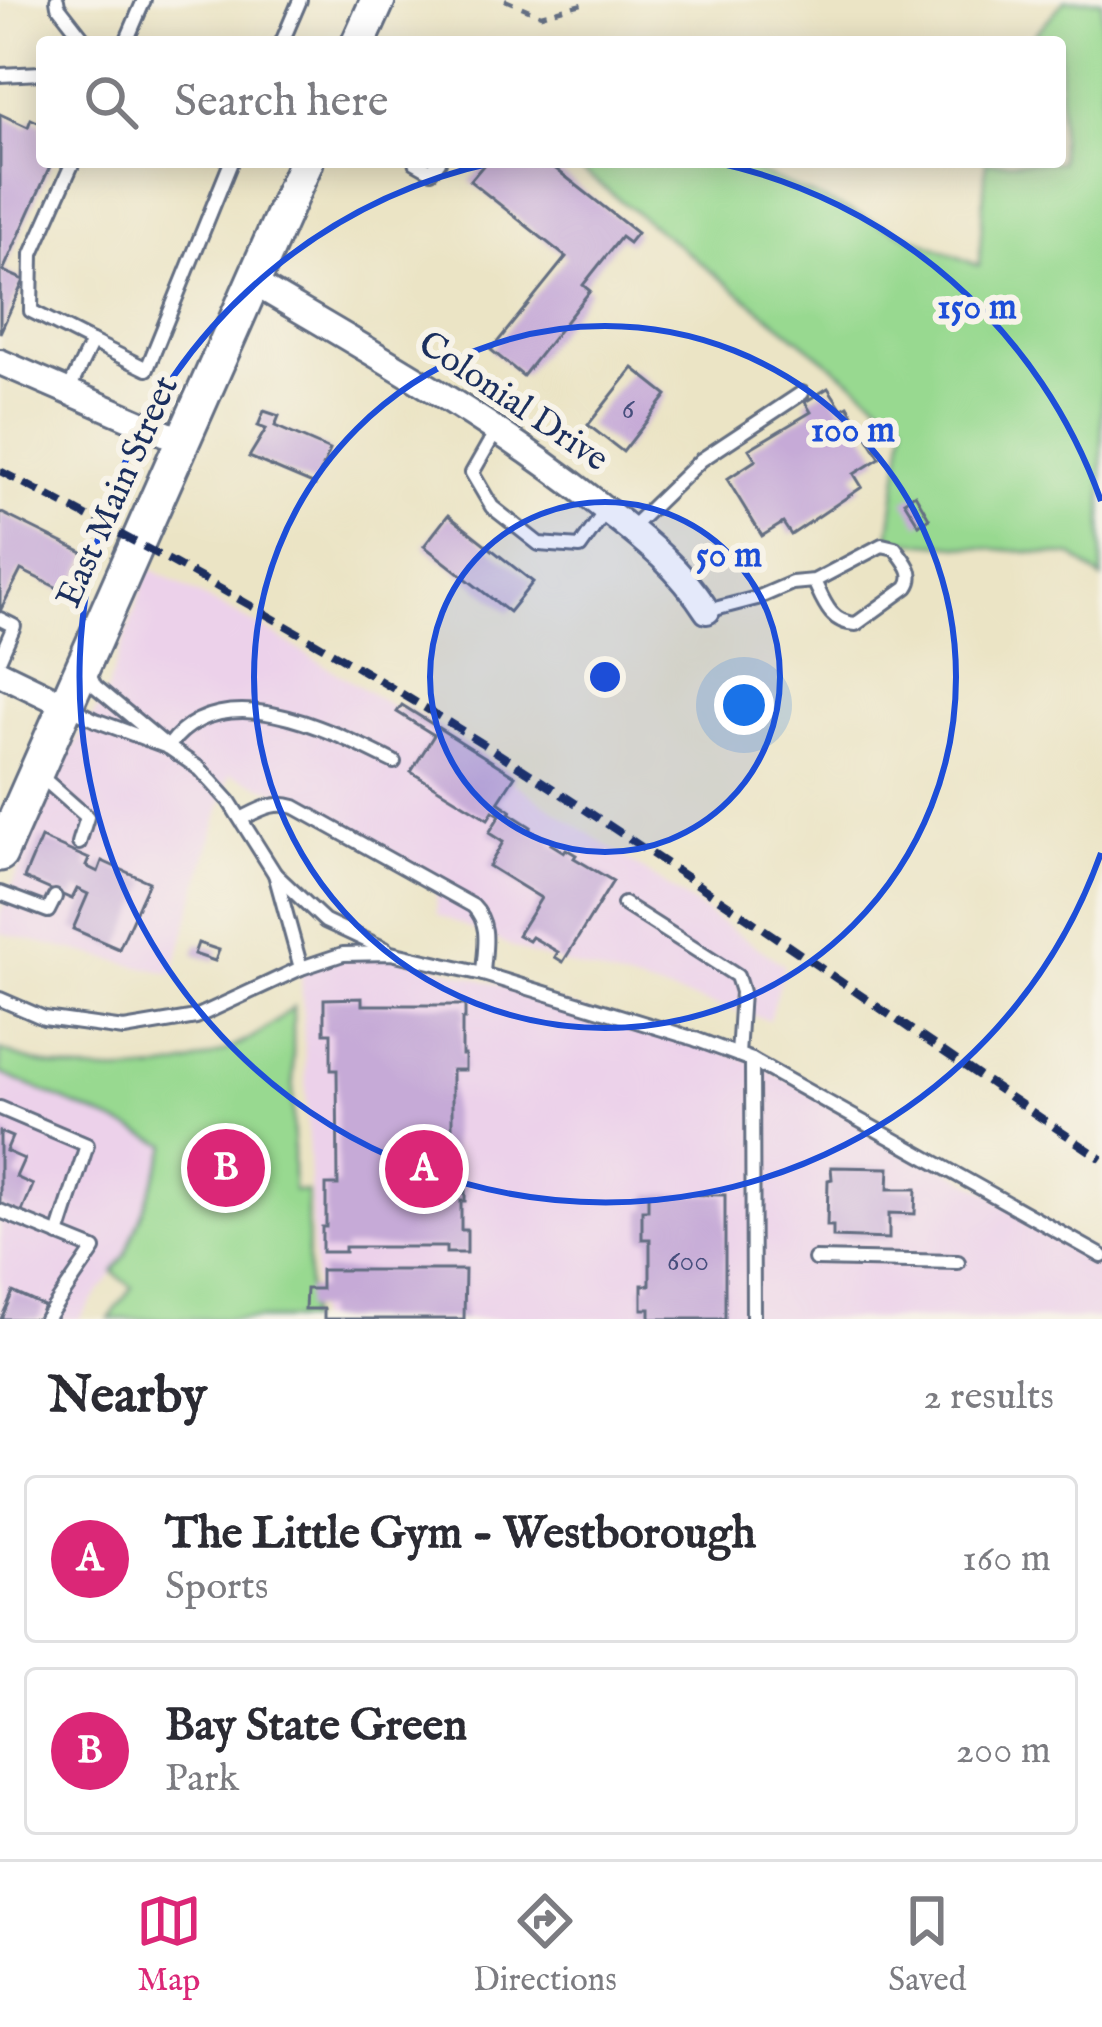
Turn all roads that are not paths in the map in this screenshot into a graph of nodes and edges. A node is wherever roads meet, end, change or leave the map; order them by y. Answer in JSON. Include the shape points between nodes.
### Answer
{"nodes":[{"id":1,"x":57,"y":0,"type":"edge"},
{"id":2,"x":144,"y":0,"type":"edge"},
{"id":3,"x":300,"y":0,"type":"edge"},
{"id":4,"x":378,"y":0,"type":"edge"},
{"id":5,"x":81,"y":36,"type":"edge"},
{"id":6,"x":129,"y":36,"type":"edge"},
{"id":7,"x":285,"y":36,"type":"edge"},
{"id":8,"x":362,"y":36,"type":"edge"},
{"id":9,"x":36,"y":73,"type":"edge"},
{"id":10,"x":0,"y":75,"type":"edge"},
{"id":11,"x":70,"y":168,"type":"edge"},
{"id":12,"x":229,"y":168,"type":"edge"},
{"id":13,"x":303,"y":168,"type":"edge"},
{"id":14,"x":254,"y":283,"type":"junction"},
{"id":15,"x":92,"y":342,"type":"junction"},
{"id":16,"x":0,"y":362,"type":"edge"},
{"id":17,"x":68,"y":392,"type":"junction"},
{"id":18,"x":802,"y":393,"type":"dead end"},
{"id":19,"x":497,"y":430,"type":"junction"},
{"id":20,"x":184,"y":442,"type":"junction"},
{"id":21,"x":606,"y":510,"type":"junction"},
{"id":22,"x":630,"y":529,"type":"junction"},
{"id":23,"x":814,"y":581,"type":"junction"},
{"id":24,"x":707,"y":611,"type":"joint"},
{"id":25,"x":0,"y":619,"type":"edge"},
{"id":26,"x":0,"y":658,"type":"edge"},
{"id":27,"x":84,"y":663,"type":"junction"},
{"id":28,"x":0,"y":673,"type":"edge"},
{"id":29,"x":64,"y":704,"type":"junction"},
{"id":30,"x":168,"y":747,"type":"junction"},
{"id":31,"x":394,"y":762,"type":"dead end"},
{"id":32,"x":36,"y":772,"type":"junction"},
{"id":33,"x":241,"y":818,"type":"junction"},
{"id":34,"x":79,"y":844,"type":"dead end"},
{"id":35,"x":0,"y":854,"type":"edge"},
{"id":36,"x":275,"y":874,"type":"junction"},
{"id":37,"x":0,"y":893,"type":"edge"},
{"id":38,"x":55,"y":897,"type":"dead end"},
{"id":39,"x":624,"y":904,"type":"dead end"},
{"id":40,"x":392,"y":952,"type":"junction"},
{"id":41,"x":301,"y":968,"type":"junction"},
{"id":42,"x":483,"y":974,"type":"junction"},
{"id":43,"x":0,"y":999,"type":"edge"},
{"id":44,"x":737,"y":1055,"type":"junction"},
{"id":45,"x":752,"y":1060,"type":"junction"},
{"id":46,"x":0,"y":1108,"type":"edge"},
{"id":47,"x":0,"y":1211,"type":"edge"},
{"id":48,"x":58,"y":1234,"type":"junction"},
{"id":49,"x":1102,"y":1256,"type":"edge"},
{"id":50,"x":815,"y":1259,"type":"dead end"},
{"id":51,"x":958,"y":1262,"type":"dead end"},
{"id":52,"x":46,"y":1319,"type":"edge"},
{"id":53,"x":753,"y":1319,"type":"edge"}],
"edges":[{"from":1,"to":5,"type":"lane"},
{"from":2,"to":6,"type":"lane"},
{"from":3,"to":7,"type":"lane"},
{"from":4,"to":8,"type":"main road"},
{"from":9,"to":10,"type":"lane"},
{"from":11,"to":15,"type":"lane","via":[[32,254],[31,311]]},
{"from":12,"to":15,"type":"lane","via":[[147,369]]},
{"from":13,"to":14,"type":"main road","name":"East Main Street"},
{"from":14,"to":19,"type":"street","name":"Colonial Drive"},
{"from":14,"to":20,"type":"main road","name":"East Main Street"},
{"from":15,"to":17,"type":"lane"},
{"from":16,"to":17,"type":"street"},
{"from":17,"to":20,"type":"street"},
{"from":18,"to":22,"type":"lane","via":[[701,460]]},
{"from":19,"to":21,"type":"street","name":"Colonial Drive"},
{"from":19,"to":21,"type":"lane","via":[[472,473],[491,507],[539,544],[580,547]]},
{"from":20,"to":27,"type":"main road","name":"East Main Street"},
{"from":21,"to":22,"type":"street","name":"Colonial Drive"},
{"from":22,"to":24,"type":"street","name":"Colonial Drive","via":[[665,556]]},
{"from":23,"to":23,"type":"lane","via":[[882,544],[895,548],[912,573],[907,587],[856,624],[830,613]]},
{"from":23,"to":24,"type":"lane"},
{"from":25,"to":26,"type":"lane","via":[[14,626]]},
{"from":27,"to":29,"type":"main road","name":"East Main Street"},
{"from":27,"to":30,"type":"lane","via":[[95,686]]},
{"from":28,"to":29,"type":"street"},
{"from":29,"to":30,"type":"lane"},
{"from":29,"to":32,"type":"main road","name":"East Main Street"},
{"from":30,"to":31,"type":"lane","via":[[199,720],[251,711],[302,719]]},
{"from":30,"to":33,"type":"lane","via":[[200,769]]},
{"from":32,"to":34,"type":"lane","via":[[87,817]]},
{"from":32,"to":35,"type":"main road","name":"East Main Street"},
{"from":33,"to":36,"type":"lane"},
{"from":33,"to":42,"type":"lane","via":[[282,803],[295,807],[473,906],[485,924]]},
{"from":36,"to":40,"type":"lane","via":[[326,921]]},
{"from":36,"to":41,"type":"lane"},
{"from":37,"to":38,"type":"lane","via":[[48,911]]},
{"from":39,"to":44,"type":"lane","via":[[736,976]]},
{"from":40,"to":41,"type":"lane","via":[[343,954]]},
{"from":40,"to":42,"type":"lane"},
{"from":41,"to":43,"type":"lane","via":[[196,1017],[124,1029],[44,1018]]},
{"from":42,"to":44,"type":"lane"},
{"from":44,"to":45,"type":"lane"},
{"from":45,"to":49,"type":"lane"},
{"from":45,"to":53,"type":"lane"},
{"from":46,"to":48,"type":"lane","via":[[87,1145]]},
{"from":47,"to":48,"type":"lane"},
{"from":48,"to":52,"type":"lane","via":[[94,1250]]},
{"from":50,"to":51,"type":"lane"}]}
